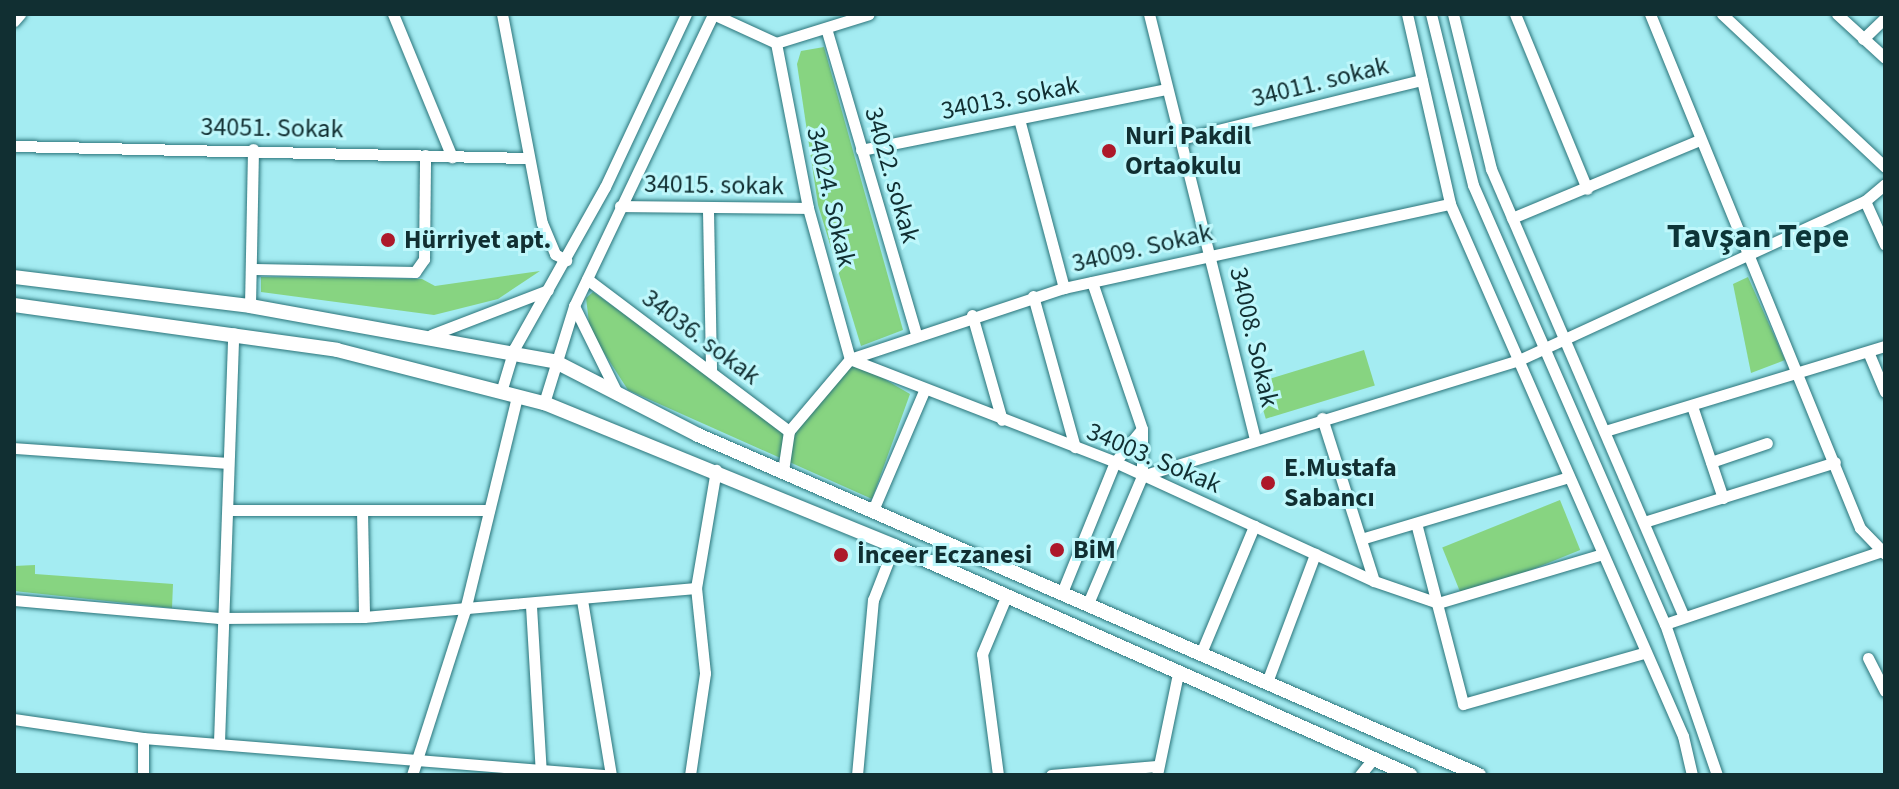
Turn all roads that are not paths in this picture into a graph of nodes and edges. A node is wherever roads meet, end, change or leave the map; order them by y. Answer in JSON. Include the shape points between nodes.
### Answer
{"nodes":[{"id":1,"x":20,"y":14,"type":"edge"},
{"id":2,"x":393,"y":14,"type":"edge"},
{"id":3,"x":502,"y":14,"type":"edge"},
{"id":4,"x":686,"y":14,"type":"edge"},
{"id":5,"x":713,"y":14,"type":"edge"},
{"id":6,"x":869,"y":14,"type":"edge"},
{"id":7,"x":1149,"y":14,"type":"edge"},
{"id":8,"x":1407,"y":14,"type":"edge"},
{"id":9,"x":1453,"y":14,"type":"edge"},
{"id":10,"x":1515,"y":14,"type":"edge"},
{"id":11,"x":1650,"y":14,"type":"edge"},
{"id":12,"x":1722,"y":14,"type":"edge"},
{"id":13,"x":1837,"y":14,"type":"edge"},
{"id":14,"x":1435,"y":15,"type":"edge"},
{"id":15,"x":1885,"y":18,"type":"edge"},
{"id":16,"x":14,"y":21,"type":"edge"},
{"id":17,"x":826,"y":28,"type":"junction"},
{"id":18,"x":1863,"y":39,"type":"junction"},
{"id":19,"x":776,"y":43,"type":"junction"},
{"id":20,"x":1885,"y":58,"type":"edge"},
{"id":21,"x":1422,"y":80,"type":"junction"},
{"id":22,"x":1167,"y":89,"type":"junction"},
{"id":23,"x":1019,"y":119,"type":"junction"},
{"id":24,"x":1181,"y":139,"type":"junction"},
{"id":25,"x":1699,"y":140,"type":"junction"},
{"id":26,"x":14,"y":146,"type":"edge"},
{"id":27,"x":253,"y":149,"type":"junction"},
{"id":28,"x":861,"y":150,"type":"junction"},
{"id":29,"x":425,"y":155,"type":"junction"},
{"id":30,"x":452,"y":157,"type":"junction"},
{"id":31,"x":528,"y":158,"type":"junction"},
{"id":32,"x":1885,"y":167,"type":"edge"},
{"id":33,"x":1885,"y":184,"type":"edge"},
{"id":34,"x":1587,"y":189,"type":"junction"},
{"id":35,"x":1865,"y":201,"type":"junction"},
{"id":36,"x":1450,"y":204,"type":"junction"},
{"id":37,"x":620,"y":206,"type":"junction"},
{"id":38,"x":808,"y":208,"type":"junction"},
{"id":39,"x":708,"y":211,"type":"junction"},
{"id":40,"x":1512,"y":218,"type":"junction"},
{"id":41,"x":1885,"y":245,"type":"edge"},
{"id":42,"x":1212,"y":254,"type":"junction"},
{"id":43,"x":1746,"y":257,"type":"junction"},
{"id":44,"x":566,"y":260,"type":"junction"},
{"id":45,"x":254,"y":269,"type":"junction"},
{"id":46,"x":14,"y":277,"type":"edge"},
{"id":47,"x":587,"y":279,"type":"junction"},
{"id":48,"x":1092,"y":282,"type":"junction"},
{"id":49,"x":1064,"y":288,"type":"junction"},
{"id":50,"x":549,"y":290,"type":"junction"},
{"id":51,"x":1033,"y":296,"type":"junction"},
{"id":52,"x":14,"y":305,"type":"edge"},
{"id":53,"x":250,"y":306,"type":"junction"},
{"id":54,"x":574,"y":306,"type":"junction"},
{"id":55,"x":972,"y":315,"type":"junction"},
{"id":56,"x":233,"y":333,"type":"junction"},
{"id":57,"x":916,"y":334,"type":"junction"},
{"id":58,"x":431,"y":335,"type":"junction"},
{"id":59,"x":1564,"y":341,"type":"junction"},
{"id":60,"x":1885,"y":346,"type":"edge"},
{"id":61,"x":514,"y":349,"type":"junction"},
{"id":62,"x":1540,"y":351,"type":"junction"},
{"id":63,"x":1869,"y":354,"type":"junction"},
{"id":64,"x":850,"y":359,"type":"junction"},
{"id":65,"x":1519,"y":360,"type":"junction"},
{"id":66,"x":554,"y":361,"type":"junction"},
{"id":67,"x":711,"y":371,"type":"junction"},
{"id":68,"x":1799,"y":373,"type":"junction"},
{"id":69,"x":924,"y":391,"type":"junction"},
{"id":70,"x":501,"y":392,"type":"junction"},
{"id":71,"x":1885,"y":392,"type":"edge"},
{"id":72,"x":517,"y":396,"type":"junction"},
{"id":73,"x":621,"y":399,"type":"junction"},
{"id":74,"x":544,"y":403,"type":"junction"},
{"id":75,"x":1692,"y":406,"type":"junction"},
{"id":76,"x":1322,"y":418,"type":"junction"},
{"id":77,"x":1002,"y":420,"type":"junction"},
{"id":78,"x":1142,"y":429,"type":"junction"},
{"id":79,"x":789,"y":431,"type":"junction"},
{"id":80,"x":1605,"y":431,"type":"junction"},
{"id":81,"x":1255,"y":439,"type":"junction"},
{"id":82,"x":1767,"y":443,"type":"dead end"},
{"id":83,"x":1075,"y":447,"type":"junction"},
{"id":84,"x":14,"y":448,"type":"edge"},
{"id":85,"x":1115,"y":462,"type":"junction"},
{"id":86,"x":1711,"y":462,"type":"junction"},
{"id":87,"x":1835,"y":462,"type":"junction"},
{"id":88,"x":226,"y":463,"type":"junction"},
{"id":89,"x":716,"y":470,"type":"junction"},
{"id":90,"x":783,"y":471,"type":"junction"},
{"id":91,"x":1142,"y":476,"type":"junction"},
{"id":92,"x":1569,"y":477,"type":"junction"},
{"id":93,"x":1723,"y":498,"type":"junction"},
{"id":94,"x":229,"y":510,"type":"junction"},
{"id":95,"x":362,"y":510,"type":"junction"},
{"id":96,"x":489,"y":510,"type":"junction"},
{"id":97,"x":873,"y":510,"type":"junction"},
{"id":98,"x":1644,"y":522,"type":"junction"},
{"id":99,"x":1416,"y":523,"type":"junction"},
{"id":100,"x":1254,"y":526,"type":"junction"},
{"id":101,"x":1361,"y":539,"type":"junction"},
{"id":102,"x":894,"y":546,"type":"junction"},
{"id":103,"x":1884,"y":552,"type":"edge"},
{"id":104,"x":1315,"y":554,"type":"junction"},
{"id":105,"x":1602,"y":554,"type":"junction"},
{"id":106,"x":1374,"y":581,"type":"junction"},
{"id":107,"x":696,"y":588,"type":"junction"},
{"id":108,"x":1063,"y":590,"type":"junction"},
{"id":109,"x":1006,"y":597,"type":"junction"},
{"id":110,"x":14,"y":600,"type":"edge"},
{"id":111,"x":582,"y":600,"type":"junction"},
{"id":112,"x":1089,"y":601,"type":"junction"},
{"id":113,"x":1438,"y":603,"type":"junction"},
{"id":114,"x":531,"y":606,"type":"junction"},
{"id":115,"x":465,"y":610,"type":"junction"},
{"id":116,"x":1682,"y":613,"type":"junction"},
{"id":117,"x":364,"y":617,"type":"junction"},
{"id":118,"x":219,"y":618,"type":"junction"},
{"id":119,"x":1665,"y":624,"type":"junction"},
{"id":120,"x":1201,"y":653,"type":"junction"},
{"id":121,"x":1643,"y":653,"type":"junction"},
{"id":122,"x":1868,"y":658,"type":"dead end"},
{"id":123,"x":1178,"y":674,"type":"junction"},
{"id":124,"x":1267,"y":682,"type":"junction"},
{"id":125,"x":1885,"y":691,"type":"edge"},
{"id":126,"x":14,"y":719,"type":"edge"},
{"id":127,"x":143,"y":738,"type":"junction"},
{"id":128,"x":219,"y":742,"type":"junction"},
{"id":129,"x":1372,"y":760,"type":"junction"},
{"id":130,"x":416,"y":761,"type":"junction"},
{"id":131,"x":1157,"y":770,"type":"edge"},
{"id":132,"x":540,"y":771,"type":"edge"},
{"id":133,"x":1128,"y":772,"type":"edge"},
{"id":134,"x":143,"y":775,"type":"edge"},
{"id":135,"x":412,"y":775,"type":"edge"},
{"id":136,"x":604,"y":775,"type":"edge"},
{"id":137,"x":611,"y":775,"type":"edge"},
{"id":138,"x":690,"y":775,"type":"edge"},
{"id":139,"x":857,"y":775,"type":"edge"},
{"id":140,"x":998,"y":775,"type":"edge"},
{"id":141,"x":1051,"y":775,"type":"edge"},
{"id":142,"x":1360,"y":775,"type":"edge"},
{"id":143,"x":1410,"y":775,"type":"edge"},
{"id":144,"x":1479,"y":775,"type":"edge"},
{"id":145,"x":1692,"y":775,"type":"edge"},
{"id":146,"x":1717,"y":775,"type":"edge"}],
"edges":[{"from":1,"to":16,"type":"street"},
{"from":2,"to":30,"type":"street"},
{"from":3,"to":31,"type":"street"},
{"from":4,"to":44,"type":"street"},
{"from":5,"to":19,"type":"street"},
{"from":5,"to":37,"type":"street"},
{"from":6,"to":17,"type":"street"},
{"from":7,"to":22,"type":"street","name":"34008. Sokak"},
{"from":8,"to":21,"type":"street"},
{"from":9,"to":40,"type":"street","via":[[1491,169]]},
{"from":10,"to":34,"type":"street"},
{"from":11,"to":25,"type":"street"},
{"from":12,"to":32,"type":"street"},
{"from":13,"to":18,"type":"street"},
{"from":14,"to":62,"type":"street","via":[[1473,185]]},
{"from":15,"to":18,"type":"street"},
{"from":17,"to":19,"type":"street"},
{"from":17,"to":28,"type":"street","name":"34022. sokak"},
{"from":18,"to":20,"type":"street"},
{"from":19,"to":38,"type":"street","name":"34024. Sokak"},
{"from":21,"to":24,"type":"street","name":"34011. sokak"},
{"from":21,"to":36,"type":"street"},
{"from":22,"to":23,"type":"street","name":"34013. sokak"},
{"from":22,"to":24,"type":"street","name":"34008. Sokak"},
{"from":23,"to":28,"type":"street","name":"34013. sokak"},
{"from":23,"to":49,"type":"street"},
{"from":24,"to":42,"type":"street","name":"34008. Sokak"},
{"from":25,"to":34,"type":"street"},
{"from":25,"to":43,"type":"street"},
{"from":26,"to":27,"type":"street","name":"34051. Sokak"},
{"from":27,"to":29,"type":"street","name":"34051. Sokak"},
{"from":27,"to":45,"type":"street"},
{"from":28,"to":57,"type":"street","name":"34022. sokak"},
{"from":29,"to":30,"type":"street","name":"34051. Sokak"},
{"from":29,"to":45,"type":"street","via":[[424,259],[415,272]]},
{"from":30,"to":31,"type":"street","name":"34051. Sokak"},
{"from":31,"to":44,"type":"street","via":[[542,223],[555,254]]},
{"from":33,"to":35,"type":"street"},
{"from":34,"to":40,"type":"street"},
{"from":35,"to":41,"type":"street"},
{"from":35,"to":43,"type":"street"},
{"from":36,"to":42,"type":"street","name":"34009. Sokak"},
{"from":36,"to":65,"type":"street"},
{"from":37,"to":39,"type":"street","name":"34015. sokak"},
{"from":37,"to":47,"type":"street"},
{"from":38,"to":39,"type":"street","name":"34015. sokak"},
{"from":38,"to":64,"type":"street","name":"34024. Sokak"},
{"from":39,"to":67,"type":"street"},
{"from":40,"to":59,"type":"street"},
{"from":42,"to":48,"type":"street","name":"34009. Sokak"},
{"from":42,"to":81,"type":"street","name":"34008. Sokak"},
{"from":43,"to":59,"type":"street"},
{"from":43,"to":68,"type":"street"},
{"from":44,"to":50,"type":"street"},
{"from":45,"to":53,"type":"street"},
{"from":46,"to":53,"type":"main road"},
{"from":47,"to":54,"type":"street"},
{"from":47,"to":67,"type":"street","name":"34036. sokak"},
{"from":48,"to":49,"type":"street","name":"34009. Sokak"},
{"from":48,"to":78,"type":"street"},
{"from":49,"to":51,"type":"street","name":"34009. Sokak"},
{"from":50,"to":58,"type":"street"},
{"from":50,"to":61,"type":"street"},
{"from":51,"to":55,"type":"street","name":"34009. Sokak"},
{"from":51,"to":83,"type":"street"},
{"from":52,"to":56,"type":"main road"},
{"from":53,"to":58,"type":"main road"},
{"from":54,"to":66,"type":"street"},
{"from":54,"to":73,"type":"street"},
{"from":55,"to":57,"type":"street","name":"34009. Sokak"},
{"from":55,"to":77,"type":"street"},
{"from":56,"to":70,"type":"main road","via":[[382,359]]},
{"from":56,"to":88,"type":"street"},
{"from":57,"to":64,"type":"street","name":"34009. Sokak"},
{"from":58,"to":61,"type":"main road"},
{"from":59,"to":62,"type":"street"},
{"from":59,"to":80,"type":"street"},
{"from":60,"to":63,"type":"street"},
{"from":61,"to":66,"type":"main road"},
{"from":61,"to":70,"type":"street"},
{"from":62,"to":65,"type":"street"},
{"from":62,"to":119,"type":"street"},
{"from":63,"to":68,"type":"street"},
{"from":63,"to":71,"type":"street"},
{"from":64,"to":69,"type":"street","name":"34003. Sokak"},
{"from":64,"to":79,"type":"street"},
{"from":65,"to":76,"type":"street"},
{"from":65,"to":92,"type":"street"},
{"from":66,"to":73,"type":"main road"},
{"from":66,"to":74,"type":"street"},
{"from":67,"to":79,"type":"street","name":"34036. sokak"},
{"from":68,"to":75,"type":"street"},
{"from":68,"to":87,"type":"street"},
{"from":69,"to":77,"type":"street","name":"34003. Sokak"},
{"from":69,"to":97,"type":"street"},
{"from":70,"to":72,"type":"main road"},
{"from":72,"to":74,"type":"main road"},
{"from":72,"to":96,"type":"street"},
{"from":73,"to":90,"type":"main road"},
{"from":74,"to":89,"type":"main road"},
{"from":75,"to":80,"type":"street"},
{"from":75,"to":86,"type":"street"},
{"from":76,"to":81,"type":"street"},
{"from":76,"to":101,"type":"street"},
{"from":77,"to":83,"type":"street","name":"34003. Sokak"},
{"from":78,"to":85,"type":"street"},
{"from":78,"to":91,"type":"street"},
{"from":79,"to":90,"type":"street"},
{"from":80,"to":98,"type":"street"},
{"from":81,"to":91,"type":"street"},
{"from":82,"to":86,"type":"street"},
{"from":83,"to":85,"type":"street","name":"34003. Sokak"},
{"from":84,"to":88,"type":"street"},
{"from":85,"to":91,"type":"street","name":"34003. Sokak"},
{"from":85,"to":108,"type":"street"},
{"from":86,"to":93,"type":"street"},
{"from":87,"to":93,"type":"street"},
{"from":87,"to":103,"type":"street","via":[[1860,528]]},
{"from":88,"to":94,"type":"street"},
{"from":89,"to":102,"type":"main road"},
{"from":89,"to":107,"type":"street"},
{"from":90,"to":97,"type":"main road"},
{"from":91,"to":100,"type":"street","name":"34003. Sokak"},
{"from":91,"to":112,"type":"street"},
{"from":92,"to":99,"type":"street"},
{"from":92,"to":105,"type":"street"},
{"from":93,"to":98,"type":"street"},
{"from":94,"to":95,"type":"street"},
{"from":94,"to":118,"type":"street"},
{"from":95,"to":96,"type":"street"},
{"from":95,"to":117,"type":"street"},
{"from":96,"to":115,"type":"street"},
{"from":97,"to":108,"type":"main road"},
{"from":98,"to":116,"type":"street"},
{"from":99,"to":101,"type":"street"},
{"from":99,"to":113,"type":"street"},
{"from":100,"to":104,"type":"street","name":"34003. Sokak"},
{"from":100,"to":120,"type":"street"},
{"from":101,"to":106,"type":"street"},
{"from":102,"to":109,"type":"main road"},
{"from":102,"to":139,"type":"street","via":[[873,600]]},
{"from":103,"to":116,"type":"street"},
{"from":104,"to":106,"type":"street","name":"34003. Sokak"},
{"from":104,"to":124,"type":"street"},
{"from":105,"to":113,"type":"street"},
{"from":105,"to":121,"type":"street"},
{"from":106,"to":113,"type":"street","name":"34003. Sokak"},
{"from":107,"to":111,"type":"street"},
{"from":107,"to":138,"type":"street","via":[[705,673]]},
{"from":108,"to":112,"type":"main road"},
{"from":109,"to":123,"type":"main road"},
{"from":109,"to":140,"type":"street","via":[[982,654]]},
{"from":110,"to":118,"type":"street"},
{"from":111,"to":114,"type":"street"},
{"from":111,"to":137,"type":"street"},
{"from":112,"to":120,"type":"main road"},
{"from":113,"to":121,"type":"street","via":[[1463,704]]},
{"from":114,"to":115,"type":"street"},
{"from":114,"to":132,"type":"street"},
{"from":115,"to":117,"type":"street"},
{"from":115,"to":130,"type":"street"},
{"from":116,"to":119,"type":"street"},
{"from":117,"to":118,"type":"street"},
{"from":118,"to":128,"type":"street"},
{"from":119,"to":146,"type":"street"},
{"from":120,"to":124,"type":"main road"},
{"from":121,"to":145,"type":"street","via":[[1683,736]]},
{"from":122,"to":125,"type":"street"},
{"from":123,"to":129,"type":"main road"},
{"from":123,"to":131,"type":"street"},
{"from":124,"to":144,"type":"main road"},
{"from":126,"to":127,"type":"street"},
{"from":127,"to":128,"type":"street"},
{"from":127,"to":134,"type":"street"},
{"from":128,"to":130,"type":"street"},
{"from":129,"to":142,"type":"street"},
{"from":129,"to":143,"type":"main road"},
{"from":130,"to":132,"type":"street"},
{"from":130,"to":135,"type":"street"},
{"from":131,"to":133,"type":"street"},
{"from":132,"to":136,"type":"street"},
{"from":133,"to":141,"type":"street"}]}
